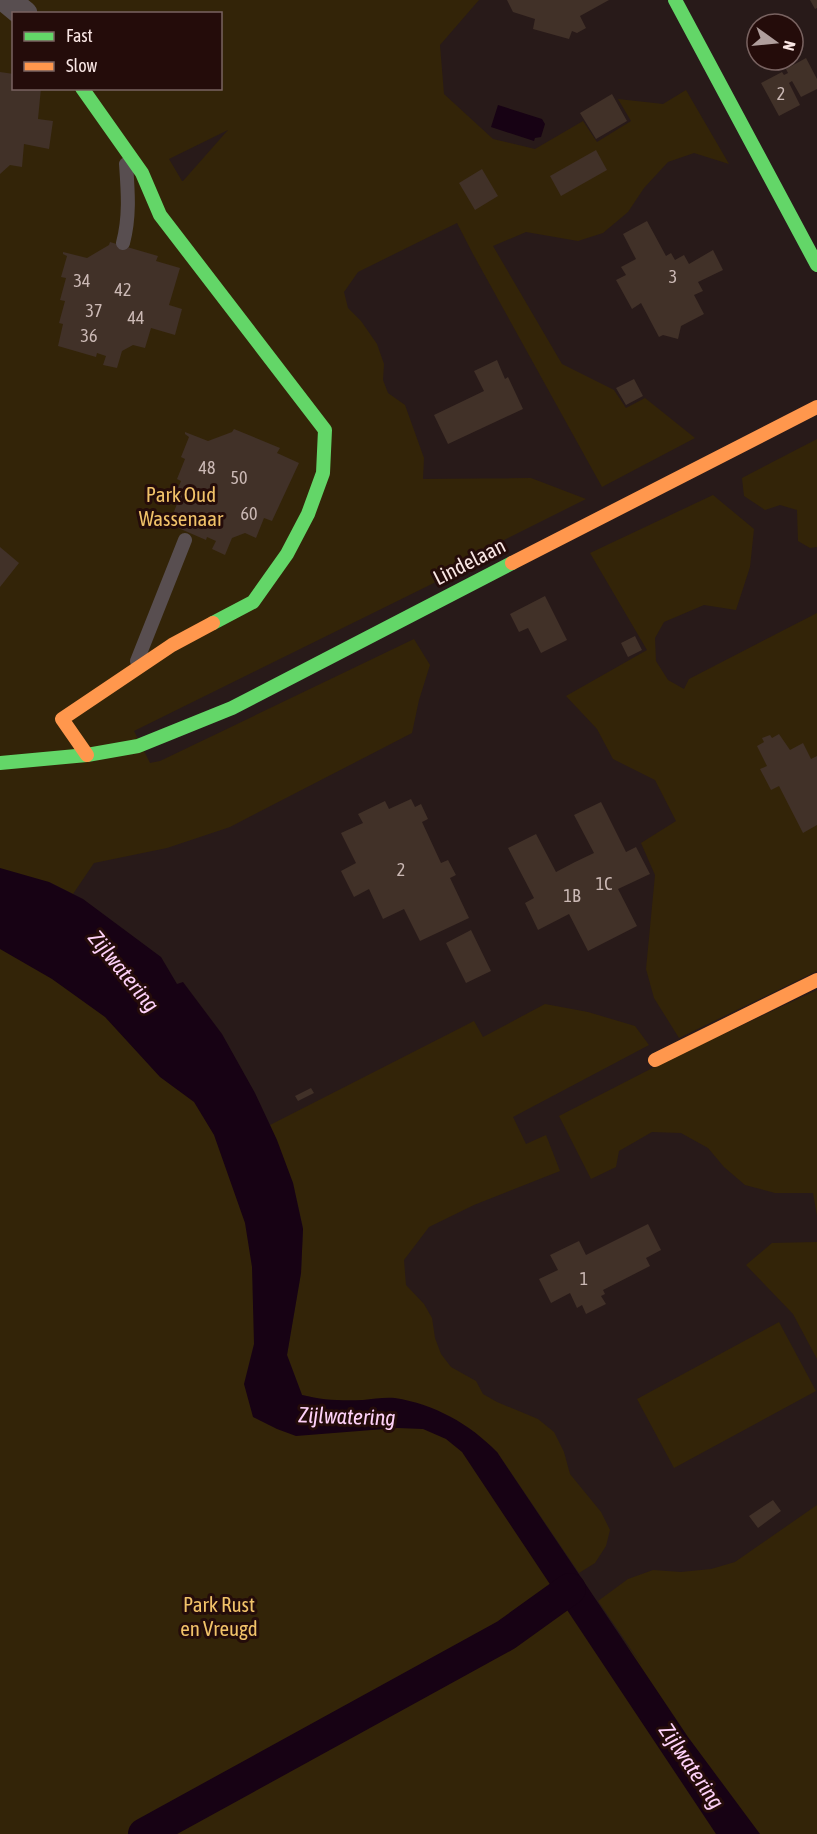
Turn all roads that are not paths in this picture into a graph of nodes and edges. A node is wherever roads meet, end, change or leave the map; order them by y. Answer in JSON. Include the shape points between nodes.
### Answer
{"nodes":[{"id":1,"x":6,"y":0,"type":"edge"},
{"id":2,"x":675,"y":0,"type":"edge"},
{"id":3,"x":21,"y":12,"type":"edge"},
{"id":4,"x":83,"y":90,"type":"edge"},
{"id":5,"x":124,"y":147,"type":"junction"},
{"id":6,"x":123,"y":243,"type":"dead end"},
{"id":7,"x":817,"y":265,"type":"edge"},
{"id":8,"x":817,"y":407,"type":"edge"},
{"id":9,"x":185,"y":540,"type":"dead end"},
{"id":10,"x":132,"y":672,"type":"junction"},
{"id":11,"x":87,"y":755,"type":"junction"},
{"id":12,"x":0,"y":763,"type":"edge"},
{"id":13,"x":817,"y":980,"type":"edge"},
{"id":14,"x":655,"y":1060,"type":"dead end"}],
"edges":[{"from":1,"to":3,"type":"street"},
{"from":2,"to":7,"type":"street"},
{"from":4,"to":5,"type":"street"},
{"from":5,"to":6,"type":"lane","via":[[128,222]]},
{"from":5,"to":10,"type":"street","via":[[142,173],[160,215],[325,430],[323,473],[308,514],[287,554],[253,602],[172,645]]},
{"from":8,"to":11,"type":"street","name":"Lindelaan","via":[[232,708],[138,746]]},
{"from":9,"to":10,"type":"lane"},
{"from":10,"to":11,"type":"street","via":[[62,719]]},
{"from":11,"to":12,"type":"street"},
{"from":13,"to":14,"type":"street"}]}
